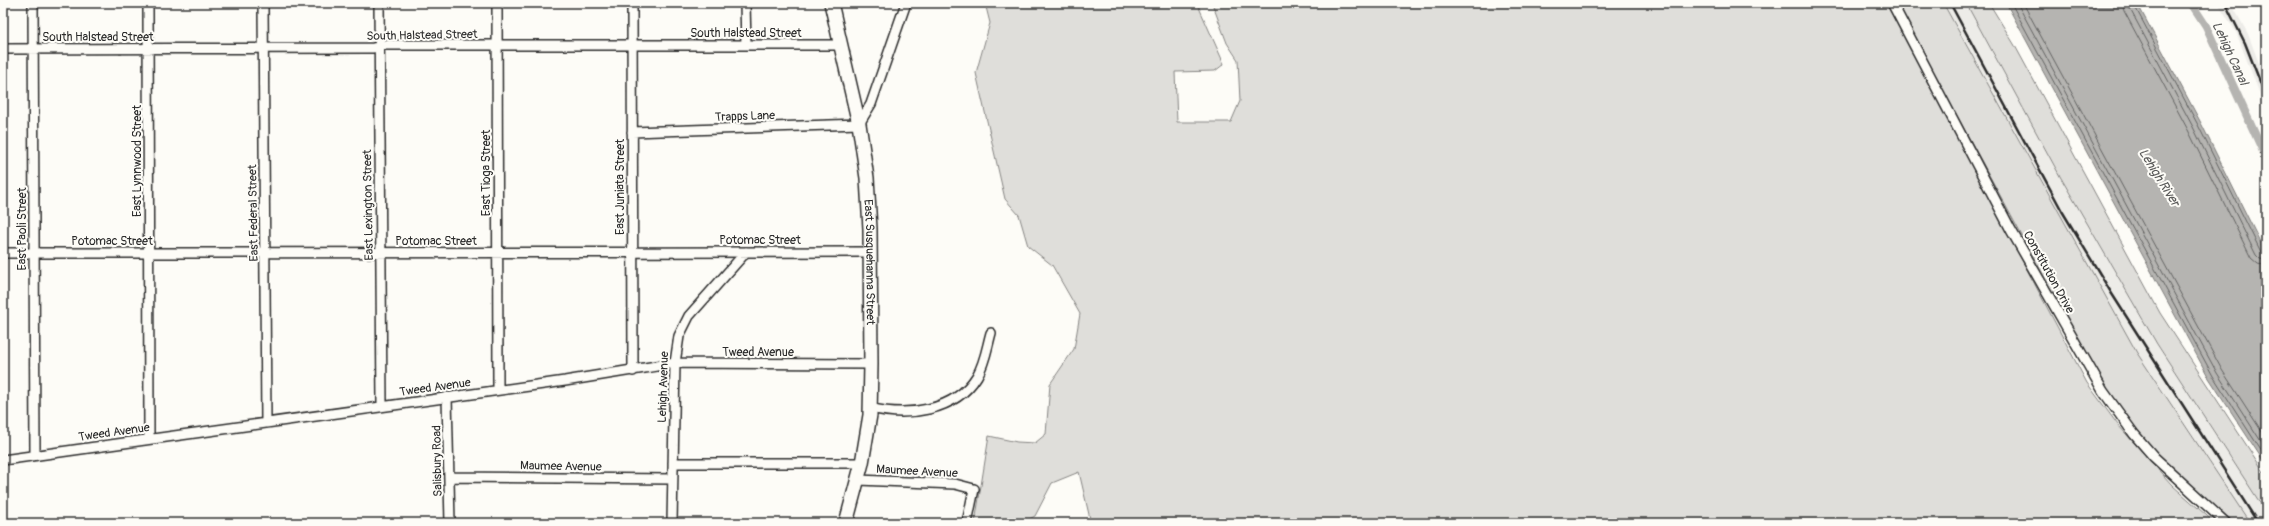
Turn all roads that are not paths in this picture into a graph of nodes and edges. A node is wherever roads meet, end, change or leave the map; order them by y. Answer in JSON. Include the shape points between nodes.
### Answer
{"nodes":[{"id":1,"x":33,"y":3,"type":"edge"},
{"id":2,"x":148,"y":3,"type":"edge"},
{"id":3,"x":264,"y":3,"type":"edge"},
{"id":4,"x":379,"y":3,"type":"edge"},
{"id":5,"x":497,"y":3,"type":"edge"},
{"id":6,"x":632,"y":3,"type":"edge"},
{"id":7,"x":746,"y":3,"type":"edge"},
{"id":8,"x":831,"y":3,"type":"edge"},
{"id":9,"x":906,"y":3,"type":"edge"},
{"id":10,"x":1892,"y":3,"type":"edge"},
{"id":11,"x":632,"y":45,"type":"junction"},
{"id":12,"x":746,"y":45,"type":"junction"},
{"id":13,"x":841,"y":45,"type":"junction"},
{"id":14,"x":379,"y":46,"type":"junction"},
{"id":15,"x":498,"y":46,"type":"junction"},
{"id":16,"x":263,"y":48,"type":"junction"},
{"id":17,"x":3,"y":49,"type":"edge"},
{"id":18,"x":34,"y":49,"type":"junction"},
{"id":19,"x":149,"y":49,"type":"junction"},
{"id":20,"x":858,"y":124,"type":"junction"},
{"id":21,"x":632,"y":132,"type":"junction"},
{"id":22,"x":34,"y":252,"type":"junction"},
{"id":23,"x":632,"y":252,"type":"junction"},
{"id":24,"x":746,"y":252,"type":"junction"},
{"id":25,"x":870,"y":252,"type":"junction"},
{"id":26,"x":3,"y":253,"type":"edge"},
{"id":27,"x":150,"y":253,"type":"junction"},
{"id":28,"x":265,"y":253,"type":"junction"},
{"id":29,"x":381,"y":253,"type":"junction"},
{"id":30,"x":498,"y":253,"type":"junction"},
{"id":31,"x":991,"y":333,"type":"dead end"},
{"id":32,"x":675,"y":363,"type":"junction"},
{"id":33,"x":871,"y":364,"type":"junction"},
{"id":34,"x":633,"y":371,"type":"junction"},
{"id":35,"x":498,"y":390,"type":"junction"},
{"id":36,"x":447,"y":398,"type":"junction"},
{"id":37,"x":382,"y":406,"type":"junction"},
{"id":38,"x":870,"y":408,"type":"junction"},
{"id":39,"x":266,"y":423,"type":"junction"},
{"id":40,"x":149,"y":439,"type":"junction"},
{"id":41,"x":35,"y":456,"type":"junction"},
{"id":42,"x":3,"y":460,"type":"edge"},
{"id":43,"x":673,"y":463,"type":"junction"},
{"id":44,"x":862,"y":464,"type":"junction"},
{"id":45,"x":449,"y":477,"type":"junction"},
{"id":46,"x":672,"y":479,"type":"junction"},
{"id":47,"x":858,"y":480,"type":"junction"},
{"id":48,"x":450,"y":523,"type":"edge"},
{"id":49,"x":672,"y":523,"type":"edge"},
{"id":50,"x":846,"y":523,"type":"edge"},
{"id":51,"x":967,"y":523,"type":"edge"},
{"id":52,"x":2226,"y":523,"type":"edge"}],
"edges":[{"from":1,"to":18,"type":"street","name":"East Paoli Street"},
{"from":2,"to":19,"type":"street","name":"East Lynnwood Street"},
{"from":3,"to":16,"type":"street","name":"East Federal Street"},
{"from":4,"to":14,"type":"street","name":"East Lexington Street"},
{"from":5,"to":15,"type":"street","name":"East Tioga Street"},
{"from":6,"to":11,"type":"street","name":"East Juniata Street"},
{"from":7,"to":12,"type":"street"},
{"from":8,"to":13,"type":"main road","name":"East Susquehanna Street"},
{"from":9,"to":20,"type":"street","via":[[871,104]]},
{"from":10,"to":52,"type":"street","name":"Constitution Drive","via":[[2011,230],[2103,391],[2154,457]]},
{"from":11,"to":12,"type":"street","name":"South Halstead Street"},
{"from":11,"to":15,"type":"street","name":"South Halstead Street"},
{"from":11,"to":21,"type":"street","name":"East Juniata Street"},
{"from":12,"to":13,"type":"street","name":"South Halstead Street"},
{"from":13,"to":20,"type":"main road","name":"East Susquehanna Street"},
{"from":14,"to":15,"type":"street","name":"South Halstead Street"},
{"from":14,"to":16,"type":"street","name":"South Halstead Street"},
{"from":14,"to":29,"type":"street","name":"East Lexington Street"},
{"from":15,"to":30,"type":"street","name":"East Tioga Street"},
{"from":16,"to":19,"type":"street","name":"South Halstead Street"},
{"from":16,"to":28,"type":"street","name":"East Federal Street"},
{"from":17,"to":18,"type":"street","name":"South Halstead Street"},
{"from":18,"to":19,"type":"street","name":"South Halstead Street"},
{"from":18,"to":22,"type":"street","name":"East Paoli Street"},
{"from":19,"to":27,"type":"street","name":"East Lynnwood Street"},
{"from":20,"to":21,"type":"street","name":"Trapps Lane"},
{"from":20,"to":25,"type":"main road","name":"East Susquehanna Street","via":[[866,178]]},
{"from":21,"to":23,"type":"street","name":"East Juniata Street"},
{"from":22,"to":26,"type":"street","name":"Potomac Street"},
{"from":22,"to":27,"type":"street","name":"Potomac Street"},
{"from":22,"to":41,"type":"street","name":"East Paoli Street"},
{"from":23,"to":24,"type":"street","name":"Potomac Street"},
{"from":23,"to":30,"type":"street","name":"Potomac Street"},
{"from":23,"to":34,"type":"street","name":"East Juniata Street"},
{"from":24,"to":25,"type":"street","name":"Potomac Street"},
{"from":24,"to":32,"type":"street","name":"Lehigh Avenue","via":[[689,316],[679,336]]},
{"from":25,"to":33,"type":"main road","name":"East Susquehanna Street"},
{"from":27,"to":28,"type":"street","name":"Potomac Street"},
{"from":27,"to":40,"type":"street","name":"East Lynnwood Street"},
{"from":28,"to":29,"type":"street","name":"Potomac Street"},
{"from":28,"to":39,"type":"street","name":"East Federal Street"},
{"from":29,"to":30,"type":"street","name":"Potomac Street"},
{"from":29,"to":37,"type":"street","name":"East Lexington Street"},
{"from":30,"to":35,"type":"street","name":"East Tioga Street"},
{"from":31,"to":38,"type":"street","via":[[980,371],[972,384],[958,396],[916,412],[895,413]]},
{"from":32,"to":33,"type":"street","name":"Tweed Avenue"},
{"from":32,"to":34,"type":"street","name":"Tweed Avenue"},
{"from":32,"to":43,"type":"street","name":"Lehigh Avenue"},
{"from":33,"to":38,"type":"main road","name":"East Susquehanna Street"},
{"from":34,"to":35,"type":"street","name":"Tweed Avenue"},
{"from":35,"to":36,"type":"street","name":"Tweed Avenue"},
{"from":36,"to":37,"type":"street","name":"Tweed Avenue"},
{"from":36,"to":45,"type":"street","name":"Salisbury Road"},
{"from":37,"to":39,"type":"street","name":"Tweed Avenue"},
{"from":38,"to":44,"type":"main road","name":"East Susquehanna Street"},
{"from":39,"to":40,"type":"street","name":"Tweed Avenue"},
{"from":40,"to":41,"type":"street","name":"Tweed Avenue"},
{"from":41,"to":42,"type":"street","name":"Tweed Avenue"},
{"from":43,"to":44,"type":"street","name":"Maumee Avenue"},
{"from":43,"to":46,"type":"street","name":"Lehigh Avenue"},
{"from":44,"to":47,"type":"main road","name":"East Susquehanna Street"},
{"from":45,"to":46,"type":"street","name":"Maumee Avenue"},
{"from":45,"to":48,"type":"street","name":"Salisbury Road"},
{"from":46,"to":49,"type":"street","name":"Lehigh Avenue"},
{"from":47,"to":50,"type":"main road","name":"East Susquehanna Street"},
{"from":47,"to":51,"type":"street","name":"Maumee Avenue","via":[[955,484],[974,489]]}]}
